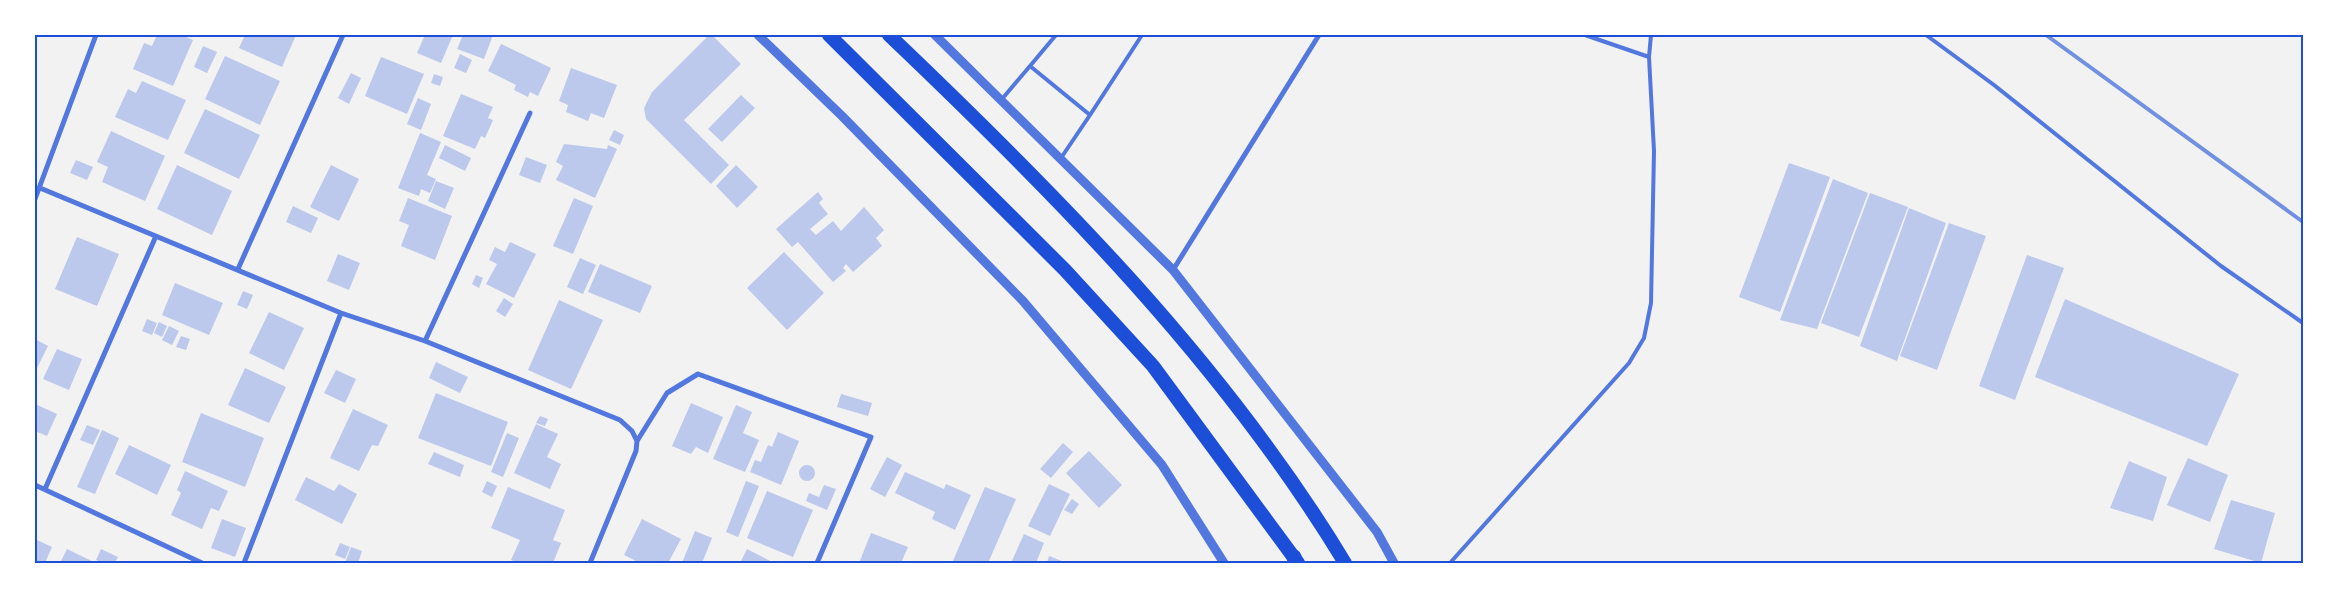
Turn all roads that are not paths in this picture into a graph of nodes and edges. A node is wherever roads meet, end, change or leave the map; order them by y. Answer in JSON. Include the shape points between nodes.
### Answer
{"nodes":[{"id":1,"x":96,"y":35,"type":"edge"},
{"id":2,"x":343,"y":35,"type":"edge"},
{"id":3,"x":758,"y":35,"type":"edge"},
{"id":4,"x":830,"y":35,"type":"edge"},
{"id":5,"x":889,"y":35,"type":"edge"},
{"id":6,"x":935,"y":35,"type":"edge"},
{"id":7,"x":1056,"y":35,"type":"edge"},
{"id":8,"x":1142,"y":35,"type":"edge"},
{"id":9,"x":1319,"y":35,"type":"edge"},
{"id":10,"x":1584,"y":35,"type":"edge"},
{"id":11,"x":1651,"y":35,"type":"edge"},
{"id":12,"x":1926,"y":35,"type":"edge"},
{"id":13,"x":1649,"y":57,"type":"junction"},
{"id":14,"x":1030,"y":66,"type":"junction"},
{"id":15,"x":1002,"y":100,"type":"junction"},
{"id":16,"x":530,"y":113,"type":"dead end"},
{"id":17,"x":1090,"y":115,"type":"junction"},
{"id":18,"x":1061,"y":158,"type":"junction"},
{"id":19,"x":40,"y":188,"type":"junction"},
{"id":20,"x":35,"y":199,"type":"edge"},
{"id":21,"x":156,"y":236,"type":"junction"},
{"id":22,"x":238,"y":269,"type":"junction"},
{"id":23,"x":1173,"y":270,"type":"junction"},
{"id":24,"x":341,"y":313,"type":"junction"},
{"id":25,"x":2303,"y":323,"type":"edge"},
{"id":26,"x":425,"y":341,"type":"junction"},
{"id":27,"x":637,"y":441,"type":"junction"},
{"id":28,"x":35,"y":485,"type":"edge"},
{"id":29,"x":45,"y":489,"type":"junction"},
{"id":30,"x":1296,"y":561,"type":"edge"},
{"id":31,"x":202,"y":563,"type":"edge"},
{"id":32,"x":244,"y":563,"type":"edge"},
{"id":33,"x":590,"y":563,"type":"edge"},
{"id":34,"x":817,"y":563,"type":"edge"},
{"id":35,"x":1224,"y":563,"type":"edge"},
{"id":36,"x":1345,"y":563,"type":"edge"},
{"id":37,"x":1394,"y":563,"type":"edge"},
{"id":38,"x":1450,"y":563,"type":"edge"}],
"edges":[{"from":1,"to":19,"type":"street"},
{"from":2,"to":22,"type":"street"},
{"from":3,"to":35,"type":"street","via":[[842,116],[1023,302],[1162,464]]},
{"from":4,"to":30,"type":"highway","via":[[1066,270],[1153,366]]},
{"from":5,"to":36,"type":"highway","via":[[992,133],[1152,301],[1265,444]]},
{"from":6,"to":15,"type":"street"},
{"from":7,"to":14,"type":"lane"},
{"from":8,"to":17,"type":"lane"},
{"from":9,"to":23,"type":"street"},
{"from":10,"to":13,"type":"lane"},
{"from":11,"to":13,"type":"lane"},
{"from":12,"to":25,"type":"lane","via":[[1994,85],[2221,266]]},
{"from":13,"to":38,"type":"lane","via":[[1654,151],[1651,302],[1644,338],[1629,364]]},
{"from":14,"to":15,"type":"lane"},
{"from":14,"to":17,"type":"lane"},
{"from":15,"to":18,"type":"street"},
{"from":16,"to":26,"type":"street"},
{"from":17,"to":18,"type":"lane"},
{"from":18,"to":23,"type":"street"},
{"from":19,"to":20,"type":"street"},
{"from":19,"to":21,"type":"street"},
{"from":21,"to":22,"type":"street"},
{"from":21,"to":29,"type":"street"},
{"from":22,"to":24,"type":"street"},
{"from":23,"to":37,"type":"street","via":[[1377,532]]},
{"from":24,"to":26,"type":"street"},
{"from":24,"to":32,"type":"street"},
{"from":26,"to":27,"type":"street","via":[[620,420]]},
{"from":27,"to":33,"type":"street","via":[[636,451]]},
{"from":27,"to":34,"type":"street","via":[[667,392],[698,374],[871,437]]},
{"from":28,"to":29,"type":"street"},
{"from":29,"to":31,"type":"street"}]}
